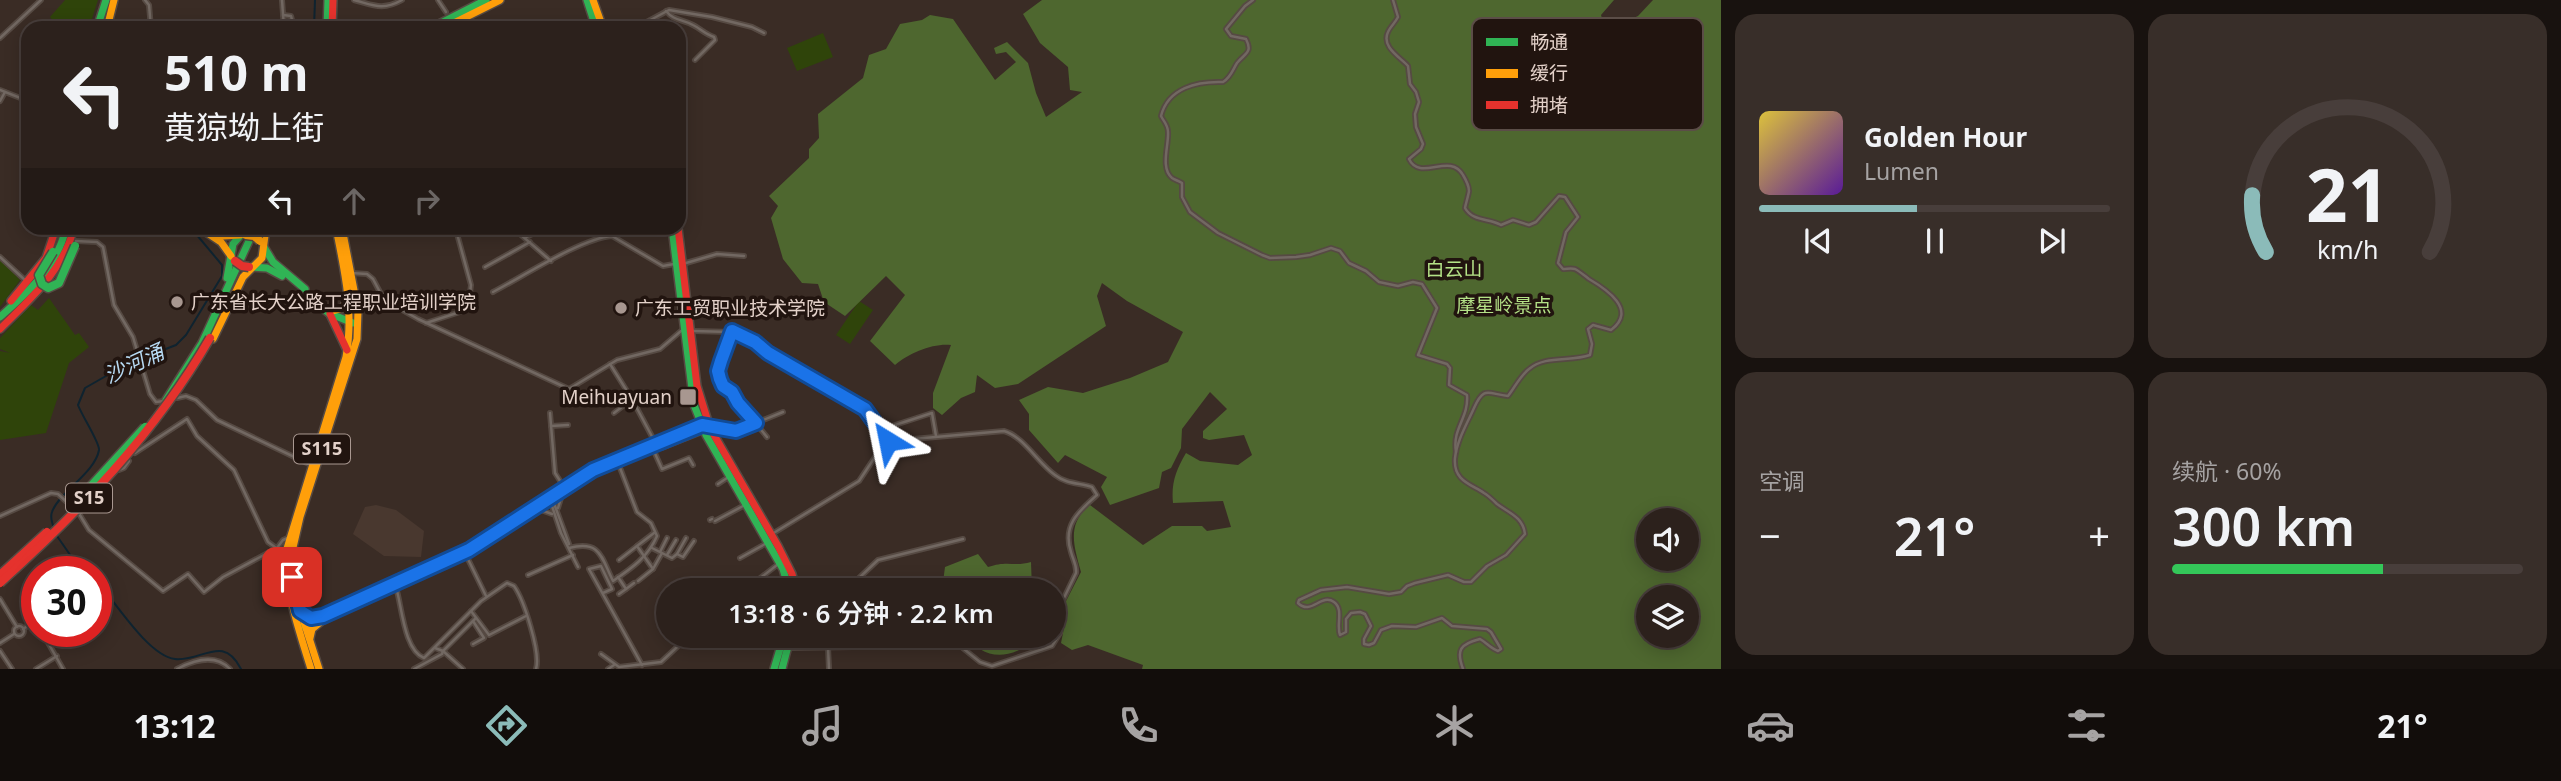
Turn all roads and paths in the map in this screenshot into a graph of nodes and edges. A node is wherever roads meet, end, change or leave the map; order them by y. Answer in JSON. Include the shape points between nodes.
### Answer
{"nodes":[{"id":1,"x":41,"y":0,"type":"edge"},
{"id":2,"x":145,"y":0,"type":"edge"},
{"id":3,"x":282,"y":0,"type":"edge"},
{"id":4,"x":329,"y":0,"type":"edge"},
{"id":5,"x":354,"y":0,"type":"edge"},
{"id":6,"x":402,"y":0,"type":"edge"},
{"id":7,"x":438,"y":0,"type":"edge"},
{"id":8,"x":486,"y":0,"type":"edge"},
{"id":9,"x":500,"y":0,"type":"edge"},
{"id":10,"x":1253,"y":0,"type":"edge"},
{"id":11,"x":1393,"y":0,"type":"edge"},
{"id":12,"x":107,"y":1,"type":"edge"},
{"id":13,"x":591,"y":3,"type":"edge"},
{"id":14,"x":666,"y":11,"type":"junction"},
{"id":15,"x":446,"y":12,"type":"dead end"},
{"id":16,"x":283,"y":15,"type":"junction"},
{"id":17,"x":100,"y":21,"type":"edge"},
{"id":18,"x":107,"y":21,"type":"edge"},
{"id":19,"x":150,"y":21,"type":"edge"},
{"id":20,"x":283,"y":21,"type":"edge"},
{"id":21,"x":292,"y":21,"type":"edge"},
{"id":22,"x":328,"y":21,"type":"edge"},
{"id":23,"x":446,"y":21,"type":"edge"},
{"id":24,"x":458,"y":21,"type":"edge"},
{"id":25,"x":596,"y":21,"type":"edge"},
{"id":26,"x":648,"y":21,"type":"edge"},
{"id":27,"x":678,"y":21,"type":"edge"},
{"id":28,"x":686,"y":23,"type":"edge"},
{"id":29,"x":764,"y":33,"type":"dead end"},
{"id":30,"x":0,"y":38,"type":"edge"},
{"id":31,"x":695,"y":60,"type":"dead end"},
{"id":32,"x":0,"y":90,"type":"edge"},
{"id":33,"x":5,"y":92,"type":"junction"},
{"id":34,"x":21,"y":98,"type":"edge"},
{"id":35,"x":0,"y":101,"type":"edge"},
{"id":36,"x":57,"y":235,"type":"edge"},
{"id":37,"x":59,"y":235,"type":"edge"},
{"id":38,"x":72,"y":235,"type":"edge"},
{"id":39,"x":75,"y":235,"type":"edge"},
{"id":40,"x":209,"y":235,"type":"edge"},
{"id":41,"x":218,"y":235,"type":"edge"},
{"id":42,"x":242,"y":235,"type":"edge"},
{"id":43,"x":242,"y":235,"type":"edge"},
{"id":44,"x":249,"y":235,"type":"edge"},
{"id":45,"x":252,"y":235,"type":"edge"},
{"id":46,"x":259,"y":235,"type":"edge"},
{"id":47,"x":263,"y":235,"type":"edge"},
{"id":48,"x":338,"y":235,"type":"edge"},
{"id":49,"x":343,"y":235,"type":"edge"},
{"id":50,"x":457,"y":235,"type":"edge"},
{"id":51,"x":521,"y":235,"type":"edge"},
{"id":52,"x":531,"y":235,"type":"edge"},
{"id":53,"x":673,"y":235,"type":"edge"},
{"id":54,"x":678,"y":235,"type":"edge"},
{"id":55,"x":612,"y":236,"type":"joint"},
{"id":56,"x":525,"y":238,"type":"junction"},
{"id":57,"x":530,"y":242,"type":"junction"},
{"id":58,"x":76,"y":243,"type":"junction"},
{"id":59,"x":264,"y":247,"type":"junction"},
{"id":60,"x":56,"y":249,"type":"junction"},
{"id":61,"x":230,"y":252,"type":"junction"},
{"id":62,"x":744,"y":256,"type":"dead end"},
{"id":63,"x":0,"y":257,"type":"edge"},
{"id":64,"x":551,"y":261,"type":"junction"},
{"id":65,"x":679,"y":264,"type":"junction"},
{"id":66,"x":255,"y":267,"type":"junction"},
{"id":67,"x":485,"y":267,"type":"dead end"},
{"id":68,"x":351,"y":273,"type":"junction"},
{"id":69,"x":27,"y":282,"type":"junction"},
{"id":70,"x":39,"y":288,"type":"junction"},
{"id":71,"x":350,"y":291,"type":"junction"},
{"id":72,"x":493,"y":292,"type":"dead end"},
{"id":73,"x":307,"y":293,"type":"junction"},
{"id":74,"x":686,"y":296,"type":"junction"},
{"id":75,"x":354,"y":306,"type":"junction"},
{"id":76,"x":332,"y":312,"type":"junction"},
{"id":77,"x":0,"y":316,"type":"edge"},
{"id":78,"x":354,"y":322,"type":"junction"},
{"id":79,"x":426,"y":323,"type":"junction"},
{"id":80,"x":0,"y":329,"type":"edge"},
{"id":81,"x":688,"y":331,"type":"junction"},
{"id":82,"x":732,"y":331,"type":"junction"},
{"id":83,"x":207,"y":337,"type":"junction"},
{"id":84,"x":348,"y":350,"type":"junction"},
{"id":85,"x":694,"y":360,"type":"junction"},
{"id":86,"x":610,"y":364,"type":"junction"},
{"id":87,"x":632,"y":399,"type":"junction"},
{"id":88,"x":167,"y":402,"type":"junction"},
{"id":89,"x":550,"y":412,"type":"dead end"},
{"id":90,"x":783,"y":412,"type":"dead end"},
{"id":91,"x":614,"y":413,"type":"dead end"},
{"id":92,"x":756,"y":423,"type":"junction"},
{"id":93,"x":568,"y":425,"type":"dead end"},
{"id":94,"x":551,"y":426,"type":"junction"},
{"id":95,"x":892,"y":426,"type":"dead end"},
{"id":96,"x":706,"y":427,"type":"junction"},
{"id":97,"x":936,"y":436,"type":"junction"},
{"id":98,"x":767,"y":437,"type":"dead end"},
{"id":99,"x":888,"y":441,"type":"junction"},
{"id":100,"x":654,"y":446,"type":"junction"},
{"id":101,"x":1456,"y":452,"type":"junction"},
{"id":102,"x":617,"y":461,"type":"junction"},
{"id":103,"x":311,"y":465,"type":"junction"},
{"id":104,"x":693,"y":465,"type":"dead end"},
{"id":105,"x":730,"y":477,"type":"junction"},
{"id":106,"x":718,"y":484,"type":"dead end"},
{"id":107,"x":567,"y":487,"type":"junction"},
{"id":108,"x":547,"y":501,"type":"junction"},
{"id":109,"x":746,"y":504,"type":"junction"},
{"id":110,"x":558,"y":511,"type":"junction"},
{"id":111,"x":78,"y":512,"type":"junction"},
{"id":112,"x":532,"y":512,"type":"junction"},
{"id":113,"x":0,"y":516,"type":"edge"},
{"id":114,"x":555,"y":517,"type":"junction"},
{"id":115,"x":712,"y":520,"type":"dead end"},
{"id":116,"x":654,"y":533,"type":"junction"},
{"id":117,"x":289,"y":537,"type":"junction"},
{"id":118,"x":667,"y":538,"type":"dead end"},
{"id":119,"x":686,"y":538,"type":"dead end"},
{"id":120,"x":770,"y":538,"type":"junction"},
{"id":121,"x":963,"y":539,"type":"dead end"},
{"id":122,"x":676,"y":540,"type":"dead end"},
{"id":123,"x":694,"y":541,"type":"dead end"},
{"id":124,"x":637,"y":546,"type":"junction"},
{"id":125,"x":277,"y":548,"type":"junction"},
{"id":126,"x":569,"y":548,"type":"junction"},
{"id":127,"x":652,"y":548,"type":"junction"},
{"id":128,"x":776,"y":550,"type":"junction"},
{"id":129,"x":661,"y":552,"type":"junction"},
{"id":130,"x":677,"y":554,"type":"junction"},
{"id":131,"x":285,"y":555,"type":"junction"},
{"id":132,"x":466,"y":555,"type":"junction"},
{"id":133,"x":573,"y":555,"type":"junction"},
{"id":134,"x":667,"y":555,"type":"junction"},
{"id":135,"x":644,"y":556,"type":"junction"},
{"id":136,"x":740,"y":558,"type":"dead end"},
{"id":137,"x":618,"y":560,"type":"dead end"},
{"id":138,"x":780,"y":563,"type":"junction"},
{"id":139,"x":578,"y":567,"type":"dead end"},
{"id":140,"x":653,"y":569,"type":"junction"},
{"id":141,"x":0,"y":575,"type":"edge"},
{"id":142,"x":528,"y":575,"type":"dead end"},
{"id":143,"x":618,"y":578,"type":"junction"},
{"id":144,"x":761,"y":578,"type":"edge"},
{"id":145,"x":788,"y":578,"type":"edge"},
{"id":146,"x":789,"y":578,"type":"edge"},
{"id":147,"x":859,"y":578,"type":"edge"},
{"id":148,"x":638,"y":580,"type":"dead end"},
{"id":149,"x":0,"y":583,"type":"edge"},
{"id":150,"x":634,"y":583,"type":"dead end"},
{"id":151,"x":396,"y":587,"type":"junction"},
{"id":152,"x":626,"y":589,"type":"junction"},
{"id":153,"x":603,"y":593,"type":"junction"},
{"id":154,"x":1066,"y":593,"type":"edge"},
{"id":155,"x":619,"y":594,"type":"dead end"},
{"id":156,"x":486,"y":596,"type":"junction"},
{"id":157,"x":0,"y":599,"type":"edge"},
{"id":158,"x":300,"y":608,"type":"junction"},
{"id":159,"x":471,"y":611,"type":"junction"},
{"id":160,"x":526,"y":616,"type":"junction"},
{"id":161,"x":323,"y":618,"type":"junction"},
{"id":162,"x":474,"y":620,"type":"junction"},
{"id":163,"x":17,"y":627,"type":"junction"},
{"id":164,"x":303,"y":627,"type":"junction"},
{"id":165,"x":21,"y":628,"type":"edge"},
{"id":166,"x":14,"y":634,"type":"junction"},
{"id":167,"x":21,"y":635,"type":"edge"},
{"id":168,"x":0,"y":643,"type":"edge"},
{"id":169,"x":311,"y":644,"type":"junction"},
{"id":170,"x":473,"y":644,"type":"dead end"},
{"id":171,"x":51,"y":647,"type":"edge"},
{"id":172,"x":435,"y":648,"type":"junction"},
{"id":173,"x":676,"y":648,"type":"edge"},
{"id":174,"x":782,"y":648,"type":"edge"},
{"id":175,"x":784,"y":648,"type":"edge"},
{"id":176,"x":828,"y":648,"type":"edge"},
{"id":177,"x":963,"y":648,"type":"edge"},
{"id":178,"x":1048,"y":648,"type":"edge"},
{"id":179,"x":0,"y":650,"type":"edge"},
{"id":180,"x":443,"y":650,"type":"junction"},
{"id":181,"x":601,"y":654,"type":"dead end"},
{"id":182,"x":57,"y":656,"type":"junction"},
{"id":183,"x":614,"y":665,"type":"junction"},
{"id":184,"x":642,"y":665,"type":"junction"},
{"id":185,"x":310,"y":666,"type":"edge"},
{"id":186,"x":12,"y":669,"type":"edge"},
{"id":187,"x":36,"y":669,"type":"edge"},
{"id":188,"x":63,"y":669,"type":"edge"},
{"id":189,"x":177,"y":669,"type":"edge"},
{"id":190,"x":230,"y":669,"type":"edge"},
{"id":191,"x":318,"y":669,"type":"edge"},
{"id":192,"x":414,"y":669,"type":"edge"},
{"id":193,"x":463,"y":669,"type":"edge"},
{"id":194,"x":537,"y":669,"type":"edge"},
{"id":195,"x":608,"y":669,"type":"edge"},
{"id":196,"x":774,"y":669,"type":"edge"},
{"id":197,"x":782,"y":669,"type":"edge"},
{"id":198,"x":829,"y":669,"type":"edge"},
{"id":199,"x":1463,"y":669,"type":"edge"}],
"edges":[{"from":1,"to":30,"type":"street"},
{"from":2,"to":19,"type":"street"},
{"from":3,"to":16,"type":"street"},
{"from":4,"to":22,"type":"main road"},
{"from":5,"to":6,"type":"street","via":[[381,7]]},
{"from":7,"to":15,"type":"street"},
{"from":8,"to":23,"type":"main road"},
{"from":9,"to":24,"type":"main road"},
{"from":10,"to":101,"type":"street","via":[[1226,29],[1231,36],[1246,39],[1249,47],[1231,76],[1223,82],[1191,85],[1163,108],[1168,172],[1182,183],[1182,197],[1191,212],[1218,233],[1262,256],[1296,257],[1331,248],[1380,282],[1422,284],[1437,308],[1418,355],[1447,364],[1449,385],[1467,395],[1468,406],[1455,436]]},
{"from":11,"to":101,"type":"street","via":[[1398,17],[1387,43],[1408,66],[1409,84],[1419,103],[1416,127],[1423,144],[1409,159],[1411,164],[1419,168],[1450,164],[1460,170],[1468,183],[1468,213],[1501,225],[1513,220],[1529,225],[1536,222],[1553,201],[1565,197],[1578,217],[1566,232],[1558,263],[1605,289],[1620,307],[1619,321],[1611,330],[1588,328],[1590,355],[1541,361],[1530,367],[1508,396],[1483,393]]},
{"from":12,"to":17,"type":"main road"},
{"from":12,"to":18,"type":"main road"},
{"from":13,"to":25,"type":"main road"},
{"from":14,"to":26,"type":"street"},
{"from":14,"to":27,"type":"street"},
{"from":14,"to":29,"type":"street","via":[[712,17]]},
{"from":16,"to":20,"type":"street"},
{"from":16,"to":21,"type":"street","via":[[291,16]]},
{"from":28,"to":31,"type":"street","via":[[715,40]]},
{"from":32,"to":33,"type":"street"},
{"from":33,"to":34,"type":"street"},
{"from":33,"to":35,"type":"street"},
{"from":36,"to":69,"type":"main road"},
{"from":37,"to":60,"type":"main road"},
{"from":38,"to":70,"type":"main road","via":[[63,261]]},
{"from":39,"to":58,"type":"main road"},
{"from":40,"to":61,"type":"main road"},
{"from":41,"to":61,"type":"main road"},
{"from":42,"to":61,"type":"main road"},
{"from":43,"to":61,"type":"main road"},
{"from":44,"to":59,"type":"main road","bridge":true},
{"from":45,"to":83,"type":"main road","number":"S15"},
{"from":46,"to":83,"type":"main road","number":"S15"},
{"from":47,"to":59,"type":"main road"},
{"from":48,"to":71,"type":"main road","number":"S115"},
{"from":49,"to":68,"type":"main road"},
{"from":50,"to":79,"type":"street","via":[[470,293],[460,312]]},
{"from":51,"to":56,"type":"street"},
{"from":52,"to":56,"type":"street"},
{"from":53,"to":65,"type":"main road"},
{"from":54,"to":65,"type":"main road"},
{"from":55,"to":64,"type":"street","via":[[593,240]]},
{"from":55,"to":65,"type":"street","via":[[663,266]]},
{"from":56,"to":57,"type":"street"},
{"from":57,"to":64,"type":"street"},
{"from":57,"to":67,"type":"street"},
{"from":58,"to":60,"type":"main road","bridge":true,"via":[[59,283],[46,288],[39,275]]},
{"from":58,"to":70,"type":"main road","via":[[64,275]]},
{"from":58,"to":103,"type":"street","via":[[97,242],[103,247],[118,314],[133,337],[156,402],[186,396],[196,400],[217,420]]},
{"from":59,"to":66,"type":"main road"},
{"from":59,"to":73,"type":"main road"},
{"from":60,"to":77,"type":"main road","via":[[47,271]]},
{"from":61,"to":66,"type":"main road","bridge":true,"via":[[242,266]]},
{"from":61,"to":88,"type":"main road","bridge":true,"via":[[226,281]]},
{"from":62,"to":65,"type":"street","via":[[717,254]]},
{"from":63,"to":69,"type":"street"},
{"from":64,"to":72,"type":"street"},
{"from":65,"to":74,"type":"main road"},
{"from":65,"to":81,"type":"main road"},
{"from":66,"to":73,"type":"main road","via":[[273,269]]},
{"from":66,"to":88,"type":"main road","bridge":true,"via":[[241,281],[201,363]]},
{"from":68,"to":75,"type":"main road"},
{"from":68,"to":79,"type":"street","via":[[367,274],[390,303]]},
{"from":69,"to":77,"type":"main road"},
{"from":70,"to":80,"type":"main road"},
{"from":71,"to":75,"type":"main road","number":"S115"},
{"from":71,"to":76,"type":"main road","via":[[346,306]]},
{"from":73,"to":76,"type":"main road"},
{"from":74,"to":81,"type":"main road","via":[[690,300]]},
{"from":74,"to":85,"type":"main road"},
{"from":75,"to":78,"type":"main road","number":"S115"},
{"from":76,"to":78,"type":"main road"},
{"from":76,"to":84,"type":"main road"},
{"from":78,"to":84,"type":"main road","number":"S115"},
{"from":78,"to":158,"type":"main road","number":"S115","via":[[352,358],[295,536],[292,577]]},
{"from":79,"to":86,"type":"street","via":[[569,389]]},
{"from":81,"to":82,"type":"street"},
{"from":81,"to":85,"type":"main road"},
{"from":81,"to":86,"type":"street","via":[[678,331],[660,349]]},
{"from":81,"to":96,"type":"main road","via":[[692,397]]},
{"from":82,"to":92,"type":"street","via":[[718,371],[720,379]]},
{"from":82,"to":99,"type":"street","via":[[865,409]]},
{"from":83,"to":88,"type":"main road","number":"S15","bridge":true},
{"from":84,"to":103,"type":"main road","number":"S115"},
{"from":85,"to":96,"type":"main road"},
{"from":86,"to":87,"type":"street"},
{"from":87,"to":91,"type":"street"},
{"from":87,"to":100,"type":"street"},
{"from":88,"to":141,"type":"main road","number":"S15","bridge":true,"via":[[85,494]]},
{"from":88,"to":149,"type":"main road","number":"S15","bridge":true,"via":[[89,498]]},
{"from":89,"to":94,"type":"street"},
{"from":90,"to":92,"type":"street"},
{"from":92,"to":96,"type":"street","via":[[736,431]]},
{"from":92,"to":98,"type":"street"},
{"from":93,"to":94,"type":"street"},
{"from":94,"to":107,"type":"street","via":[[555,475]]},
{"from":95,"to":97,"type":"street","via":[[932,413]]},
{"from":96,"to":100,"type":"main road"},
{"from":96,"to":105,"type":"main road"},
{"from":96,"to":120,"type":"main road"},
{"from":97,"to":99,"type":"street"},
{"from":97,"to":154,"type":"street","via":[[1008,432],[1057,477],[1091,486],[1097,495],[1076,513],[1070,529],[1077,570]]},
{"from":99,"to":120,"type":"street","via":[[859,481]]},
{"from":100,"to":102,"type":"main road"},
{"from":100,"to":104,"type":"street","via":[[662,469],[689,458]]},
{"from":101,"to":199,"type":"street","via":[[1455,462],[1466,484],[1513,513],[1522,524],[1525,534],[1506,555],[1471,582],[1448,575],[1389,594],[1333,588],[1298,603],[1310,608],[1321,601],[1338,604],[1340,635],[1346,632],[1351,613],[1365,614],[1371,626],[1364,639],[1368,645],[1381,630],[1416,627],[1442,618],[1452,626],[1487,629],[1501,649],[1491,649],[1480,639],[1470,642],[1458,656]]},
{"from":102,"to":107,"type":"main road","via":[[588,472]]},
{"from":102,"to":116,"type":"street","via":[[637,512],[651,523]]},
{"from":103,"to":117,"type":"main road","number":"S115"},
{"from":105,"to":106,"type":"street"},
{"from":105,"to":109,"type":"main road"},
{"from":107,"to":108,"type":"main road"},
{"from":107,"to":110,"type":"street"},
{"from":108,"to":110,"type":"street"},
{"from":108,"to":112,"type":"main road"},
{"from":108,"to":114,"type":"street"},
{"from":108,"to":161,"type":"main road","via":[[458,556]]},
{"from":109,"to":115,"type":"street"},
{"from":109,"to":120,"type":"main road"},
{"from":110,"to":126,"type":"street"},
{"from":111,"to":113,"type":"street","via":[[58,494]]},
{"from":111,"to":125,"type":"street","via":[[89,530],[163,591],[188,574],[204,592]]},
{"from":111,"to":125,"type":"street","via":[[134,453],[187,419],[197,436],[234,470],[268,542]]},
{"from":112,"to":114,"type":"street","via":[[546,511]]},
{"from":112,"to":132,"type":"main road"},
{"from":114,"to":126,"type":"street"},
{"from":116,"to":124,"type":"street"},
{"from":116,"to":127,"type":"street"},
{"from":117,"to":125,"type":"street"},
{"from":117,"to":131,"type":"main road","number":"S115"},
{"from":118,"to":129,"type":"street"},
{"from":119,"to":130,"type":"street"},
{"from":120,"to":128,"type":"main road"},
{"from":120,"to":136,"type":"street"},
{"from":121,"to":147,"type":"street","via":[[878,560]]},
{"from":122,"to":134,"type":"street"},
{"from":123,"to":130,"type":"street","via":[[683,557]]},
{"from":124,"to":135,"type":"street"},
{"from":124,"to":137,"type":"street"},
{"from":125,"to":131,"type":"street"},
{"from":126,"to":133,"type":"street"},
{"from":126,"to":143,"type":"street","via":[[592,545],[613,581]]},
{"from":127,"to":129,"type":"street"},
{"from":127,"to":135,"type":"street"},
{"from":128,"to":138,"type":"main road"},
{"from":128,"to":146,"type":"main road"},
{"from":129,"to":134,"type":"street"},
{"from":129,"to":140,"type":"street"},
{"from":130,"to":134,"type":"street"},
{"from":131,"to":164,"type":"main road","number":"S115","via":[[288,590]]},
{"from":132,"to":151,"type":"main road"},
{"from":132,"to":156,"type":"street"},
{"from":133,"to":139,"type":"street"},
{"from":133,"to":142,"type":"street"},
{"from":135,"to":140,"type":"street"},
{"from":135,"to":143,"type":"street"},
{"from":138,"to":144,"type":"street"},
{"from":138,"to":145,"type":"main road"},
{"from":140,"to":148,"type":"street"},
{"from":143,"to":152,"type":"street"},
{"from":150,"to":152,"type":"street"},
{"from":151,"to":161,"type":"main road"},
{"from":151,"to":172,"type":"street","via":[[412,648],[424,658]]},
{"from":152,"to":155,"type":"street"},
{"from":153,"to":153,"type":"street","via":[[596,581],[589,569],[601,566],[611,589]]},
{"from":153,"to":184,"type":"street"},
{"from":156,"to":159,"type":"street"},
{"from":156,"to":160,"type":"street","via":[[510,584],[517,590]]},
{"from":157,"to":163,"type":"street"},
{"from":158,"to":161,"type":"main road","via":[[308,617]]},
{"from":158,"to":164,"type":"main road","number":"S115"},
{"from":159,"to":162,"type":"street"},
{"from":159,"to":172,"type":"street"},
{"from":160,"to":162,"type":"street","via":[[489,635]]},
{"from":160,"to":194,"type":"street"},
{"from":161,"to":164,"type":"main road"},
{"from":161,"to":169,"type":"main road","via":[[312,629]]},
{"from":162,"to":170,"type":"street","via":[[484,638]]},
{"from":162,"to":180,"type":"street"},
{"from":163,"to":165,"type":"street"},
{"from":163,"to":166,"type":"street"},
{"from":164,"to":169,"type":"main road"},
{"from":164,"to":185,"type":"main road","number":"S115"},
{"from":166,"to":167,"type":"street"},
{"from":166,"to":168,"type":"street"},
{"from":169,"to":191,"type":"main road"},
{"from":171,"to":182,"type":"street"},
{"from":172,"to":180,"type":"street"},
{"from":173,"to":184,"type":"street","via":[[661,662]]},
{"from":174,"to":196,"type":"main road"},
{"from":175,"to":197,"type":"main road"},
{"from":176,"to":198,"type":"street"},
{"from":177,"to":178,"type":"street","via":[[992,666]]},
{"from":179,"to":186,"type":"street"},
{"from":180,"to":192,"type":"street"},
{"from":180,"to":193,"type":"street"},
{"from":181,"to":183,"type":"street"},
{"from":182,"to":187,"type":"street"},
{"from":182,"to":188,"type":"street"},
{"from":183,"to":184,"type":"street"},
{"from":183,"to":195,"type":"street"},
{"from":185,"to":191,"type":"main road","via":[[312,659]]},
{"from":189,"to":190,"type":"street","via":[[212,660]]}]}
